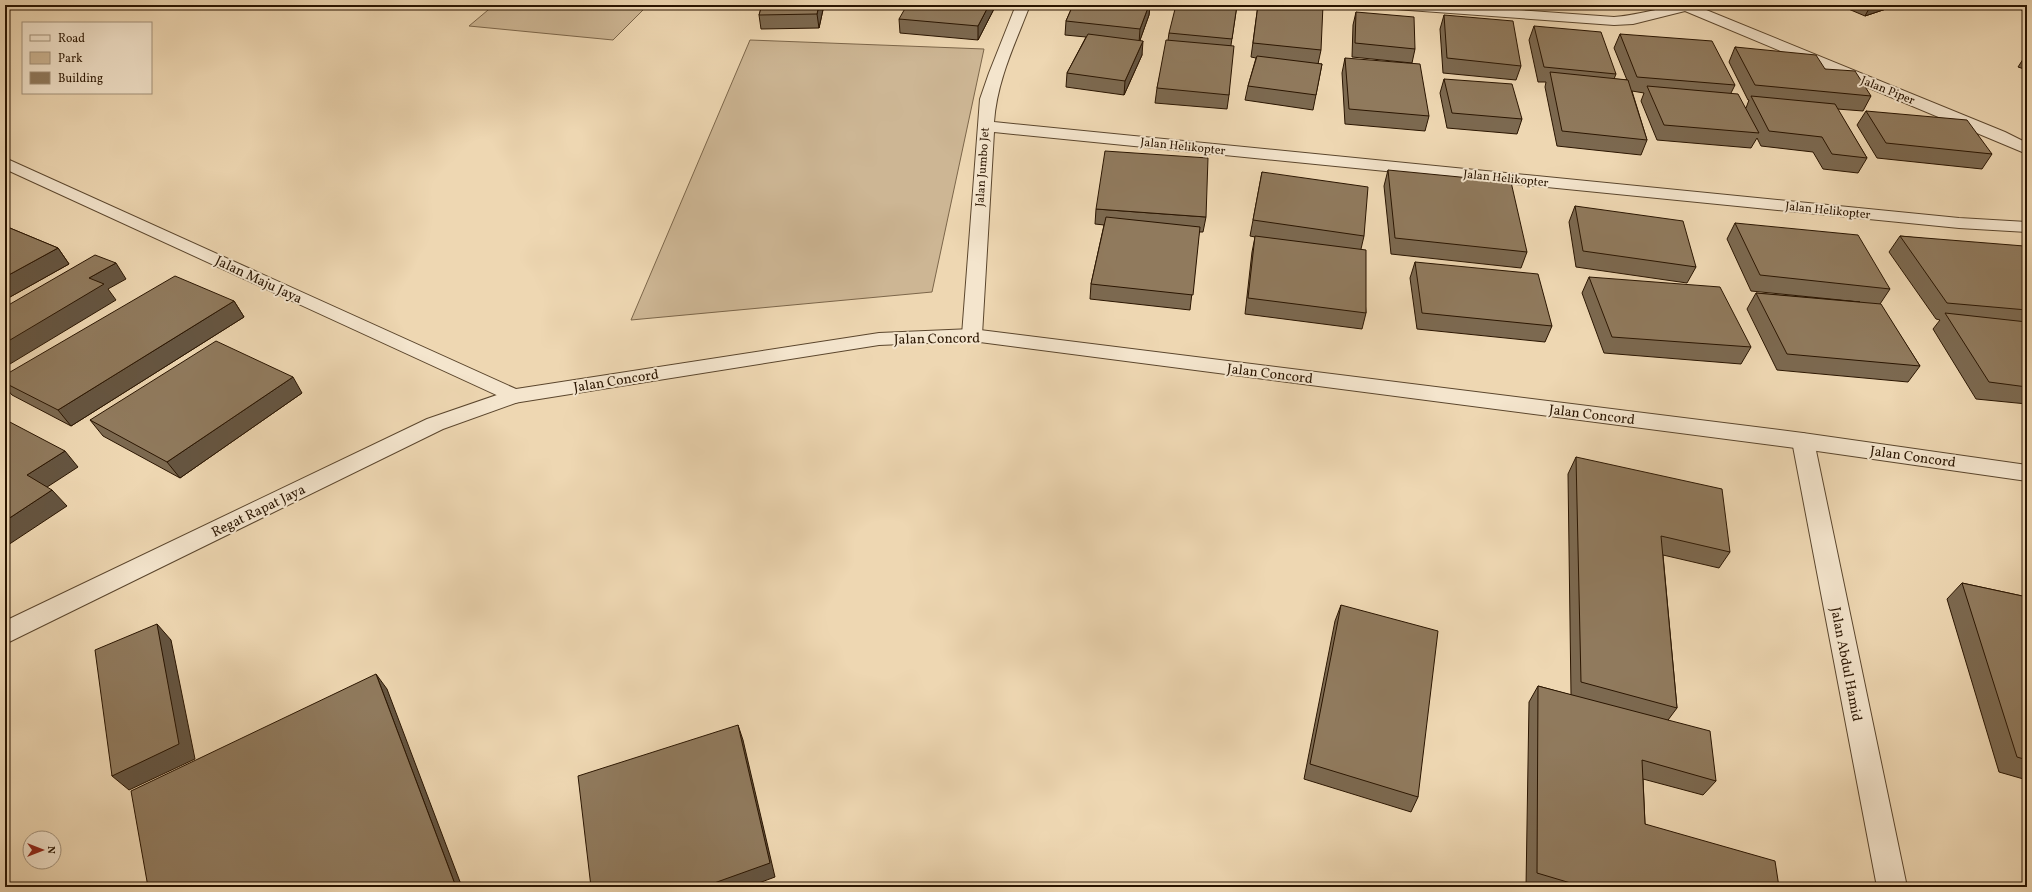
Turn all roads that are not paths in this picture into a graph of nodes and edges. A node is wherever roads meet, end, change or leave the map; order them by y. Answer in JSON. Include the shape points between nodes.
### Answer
{"nodes":[{"id":1,"x":1023,"y":5,"type":"edge"},
{"id":2,"x":1395,"y":5,"type":"edge"},
{"id":3,"x":1684,"y":6,"type":"edge"},
{"id":4,"x":985,"y":126,"type":"junction"},
{"id":5,"x":2027,"y":149,"type":"edge"},
{"id":6,"x":5,"y":163,"type":"edge"},
{"id":7,"x":2027,"y":227,"type":"edge"},
{"id":8,"x":972,"y":335,"type":"junction"},
{"id":9,"x":514,"y":396,"type":"junction"},
{"id":10,"x":1803,"y":441,"type":"junction"},
{"id":11,"x":2027,"y":473,"type":"edge"},
{"id":12,"x":5,"y":633,"type":"edge"},
{"id":13,"x":1892,"y":887,"type":"edge"}],
"edges":[{"from":1,"to":4,"type":"street","name":"Jalan Jumbo Jet","via":[[988,99]]},
{"from":2,"to":3,"type":"street","via":[[1614,21],[1633,20]]},
{"from":3,"to":5,"type":"street","name":"Jalan Piper","via":[[1999,135]]},
{"from":4,"to":7,"type":"street","name":"Jalan Helikopter","via":[[1959,223]]},
{"from":4,"to":8,"type":"street","name":"Jalan Jumbo Jet"},
{"from":6,"to":9,"type":"street","name":"Jalan Maju Jaya"},
{"from":8,"to":9,"type":"street","name":"Jalan Concord","via":[[879,338]]},
{"from":8,"to":10,"type":"street","name":"Jalan Concord"},
{"from":9,"to":12,"type":"street","name":"Regat Rapat Jaya","via":[[435,424]]},
{"from":10,"to":11,"type":"street","name":"Jalan Concord"},
{"from":10,"to":13,"type":"street","name":"Jalan Abdul Hamid"}]}
